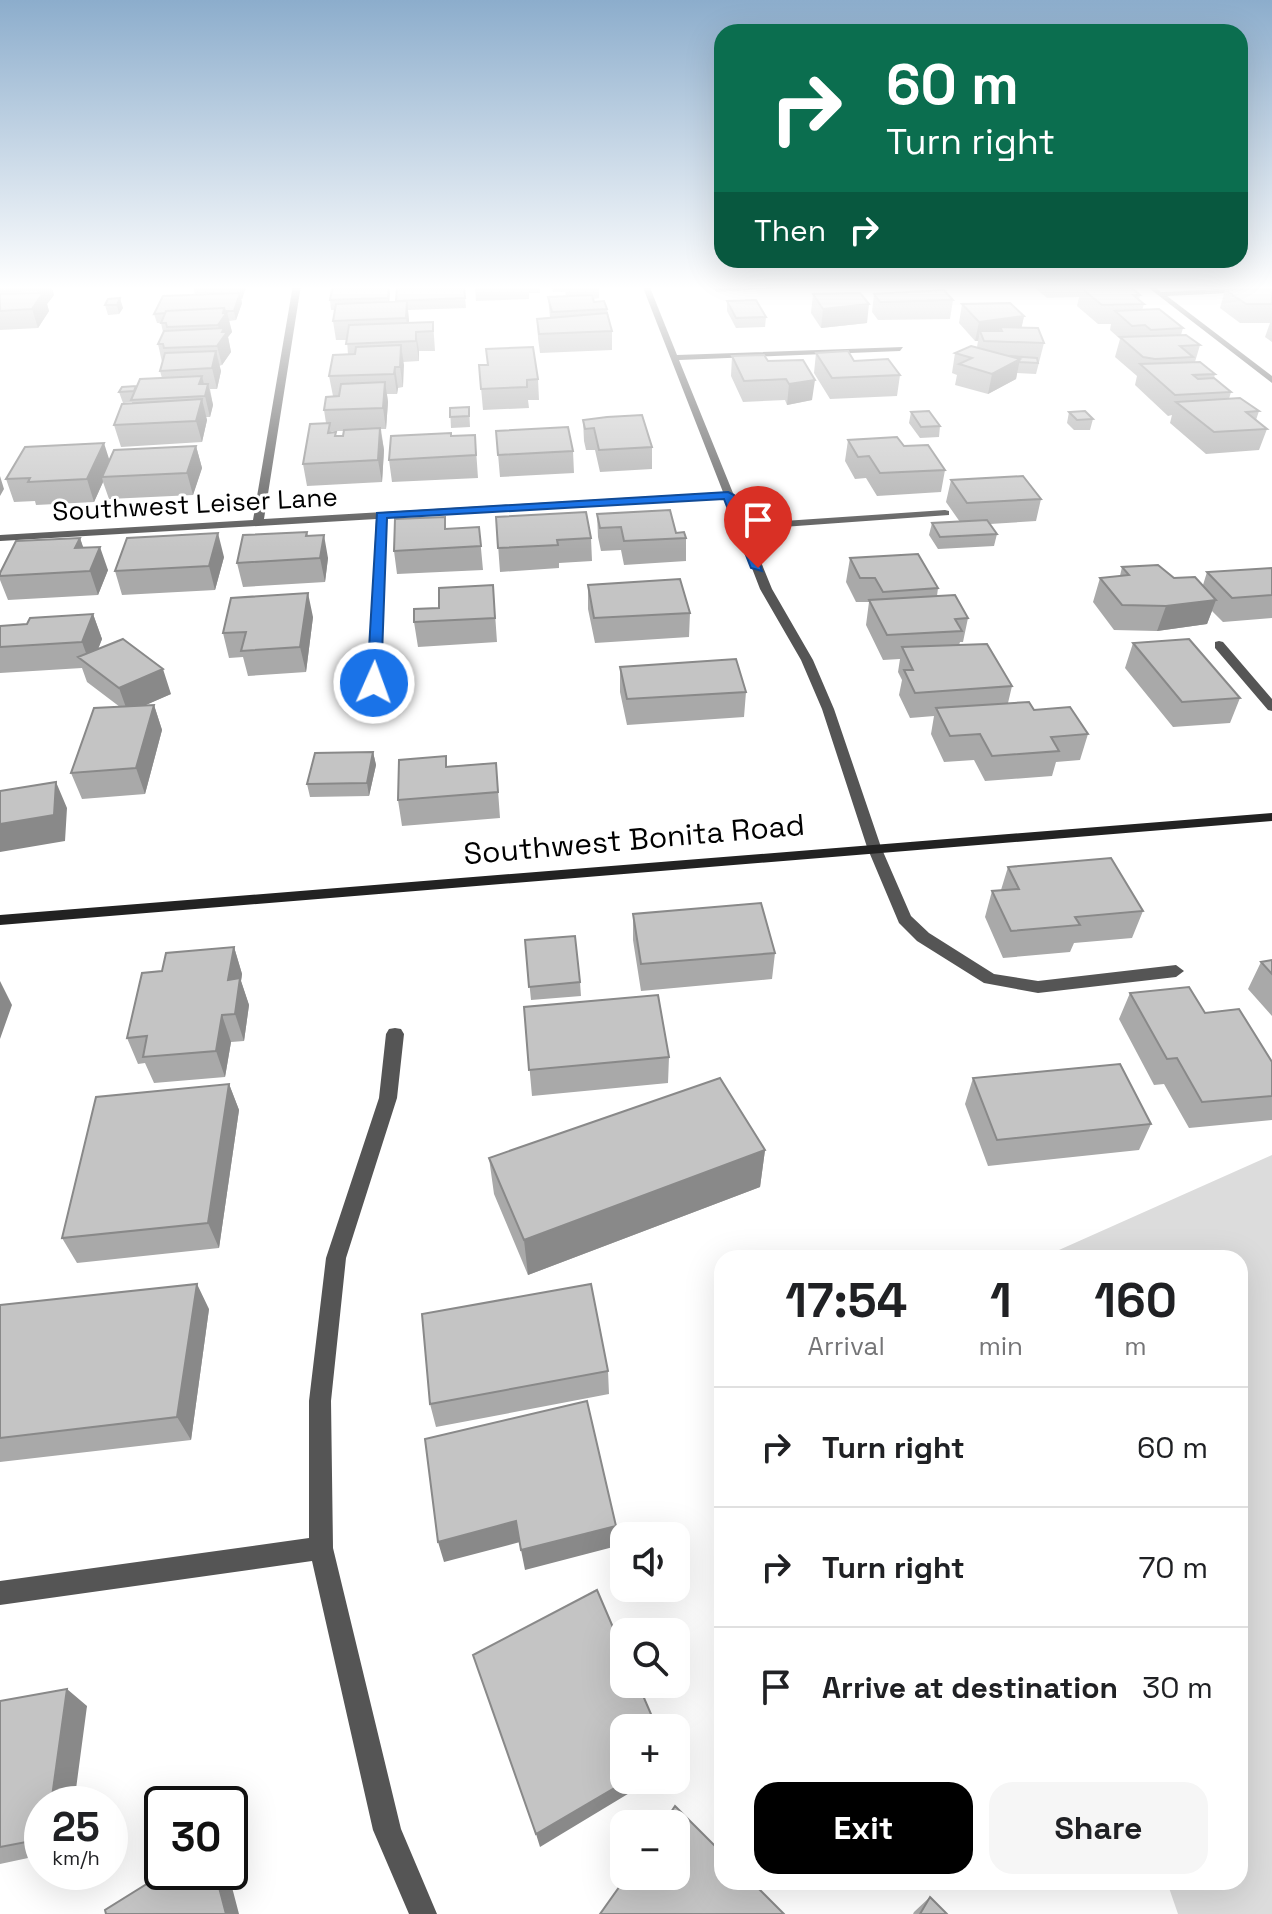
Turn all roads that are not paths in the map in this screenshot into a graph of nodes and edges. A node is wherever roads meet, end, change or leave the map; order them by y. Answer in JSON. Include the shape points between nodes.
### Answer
{"nodes":[{"id":1,"x":282,"y":374,"type":"edge"},
{"id":2,"x":680,"y":374,"type":"edge"},
{"id":3,"x":728,"y":495,"type":"junction"},
{"id":4,"x":945,"y":513,"type":"dead end"},
{"id":5,"x":381,"y":515,"type":"junction"},
{"id":6,"x":258,"y":522,"type":"junction"},
{"id":7,"x":741,"y":527,"type":"junction"},
{"id":8,"x":0,"y":538,"type":"edge"},
{"id":9,"x":1219,"y":645,"type":"dead end"},
{"id":10,"x":374,"y":683,"type":"dead end"},
{"id":11,"x":1272,"y":707,"type":"edge"},
{"id":12,"x":1272,"y":817,"type":"edge"},
{"id":13,"x":874,"y":847,"type":"junction"},
{"id":14,"x":0,"y":920,"type":"edge"},
{"id":15,"x":1176,"y":971,"type":"dead end"},
{"id":16,"x":395,"y":1034,"type":"dead end"},
{"id":17,"x":321,"y":1548,"type":"junction"},
{"id":18,"x":0,"y":1593,"type":"edge"},
{"id":19,"x":423,"y":1914,"type":"edge"}],
"edges":[{"from":1,"to":6,"type":"street"},
{"from":2,"to":3,"type":"street"},
{"from":3,"to":5,"type":"street","name":"Southwest Leiser Lane"},
{"from":3,"to":7,"type":"street"},
{"from":4,"to":7,"type":"street"},
{"from":5,"to":6,"type":"street","name":"Southwest Leiser Lane"},
{"from":5,"to":10,"type":"street"},
{"from":6,"to":8,"type":"street","name":"Southwest Leiser Lane"},
{"from":7,"to":13,"type":"street","via":[[766,589],[828,709]]},
{"from":9,"to":11,"type":"street"},
{"from":12,"to":13,"type":"main road","name":"Southwest Bonita Road"},
{"from":13,"to":14,"type":"main road","name":"Southwest Bonita Road"},
{"from":13,"to":15,"type":"street","via":[[904,919],[990,979],[1038,987]]},
{"from":16,"to":17,"type":"street","via":[[388,1098],[336,1258],[320,1401]]},
{"from":17,"to":18,"type":"street"},
{"from":17,"to":19,"type":"street","via":[[387,1830]]}]}
